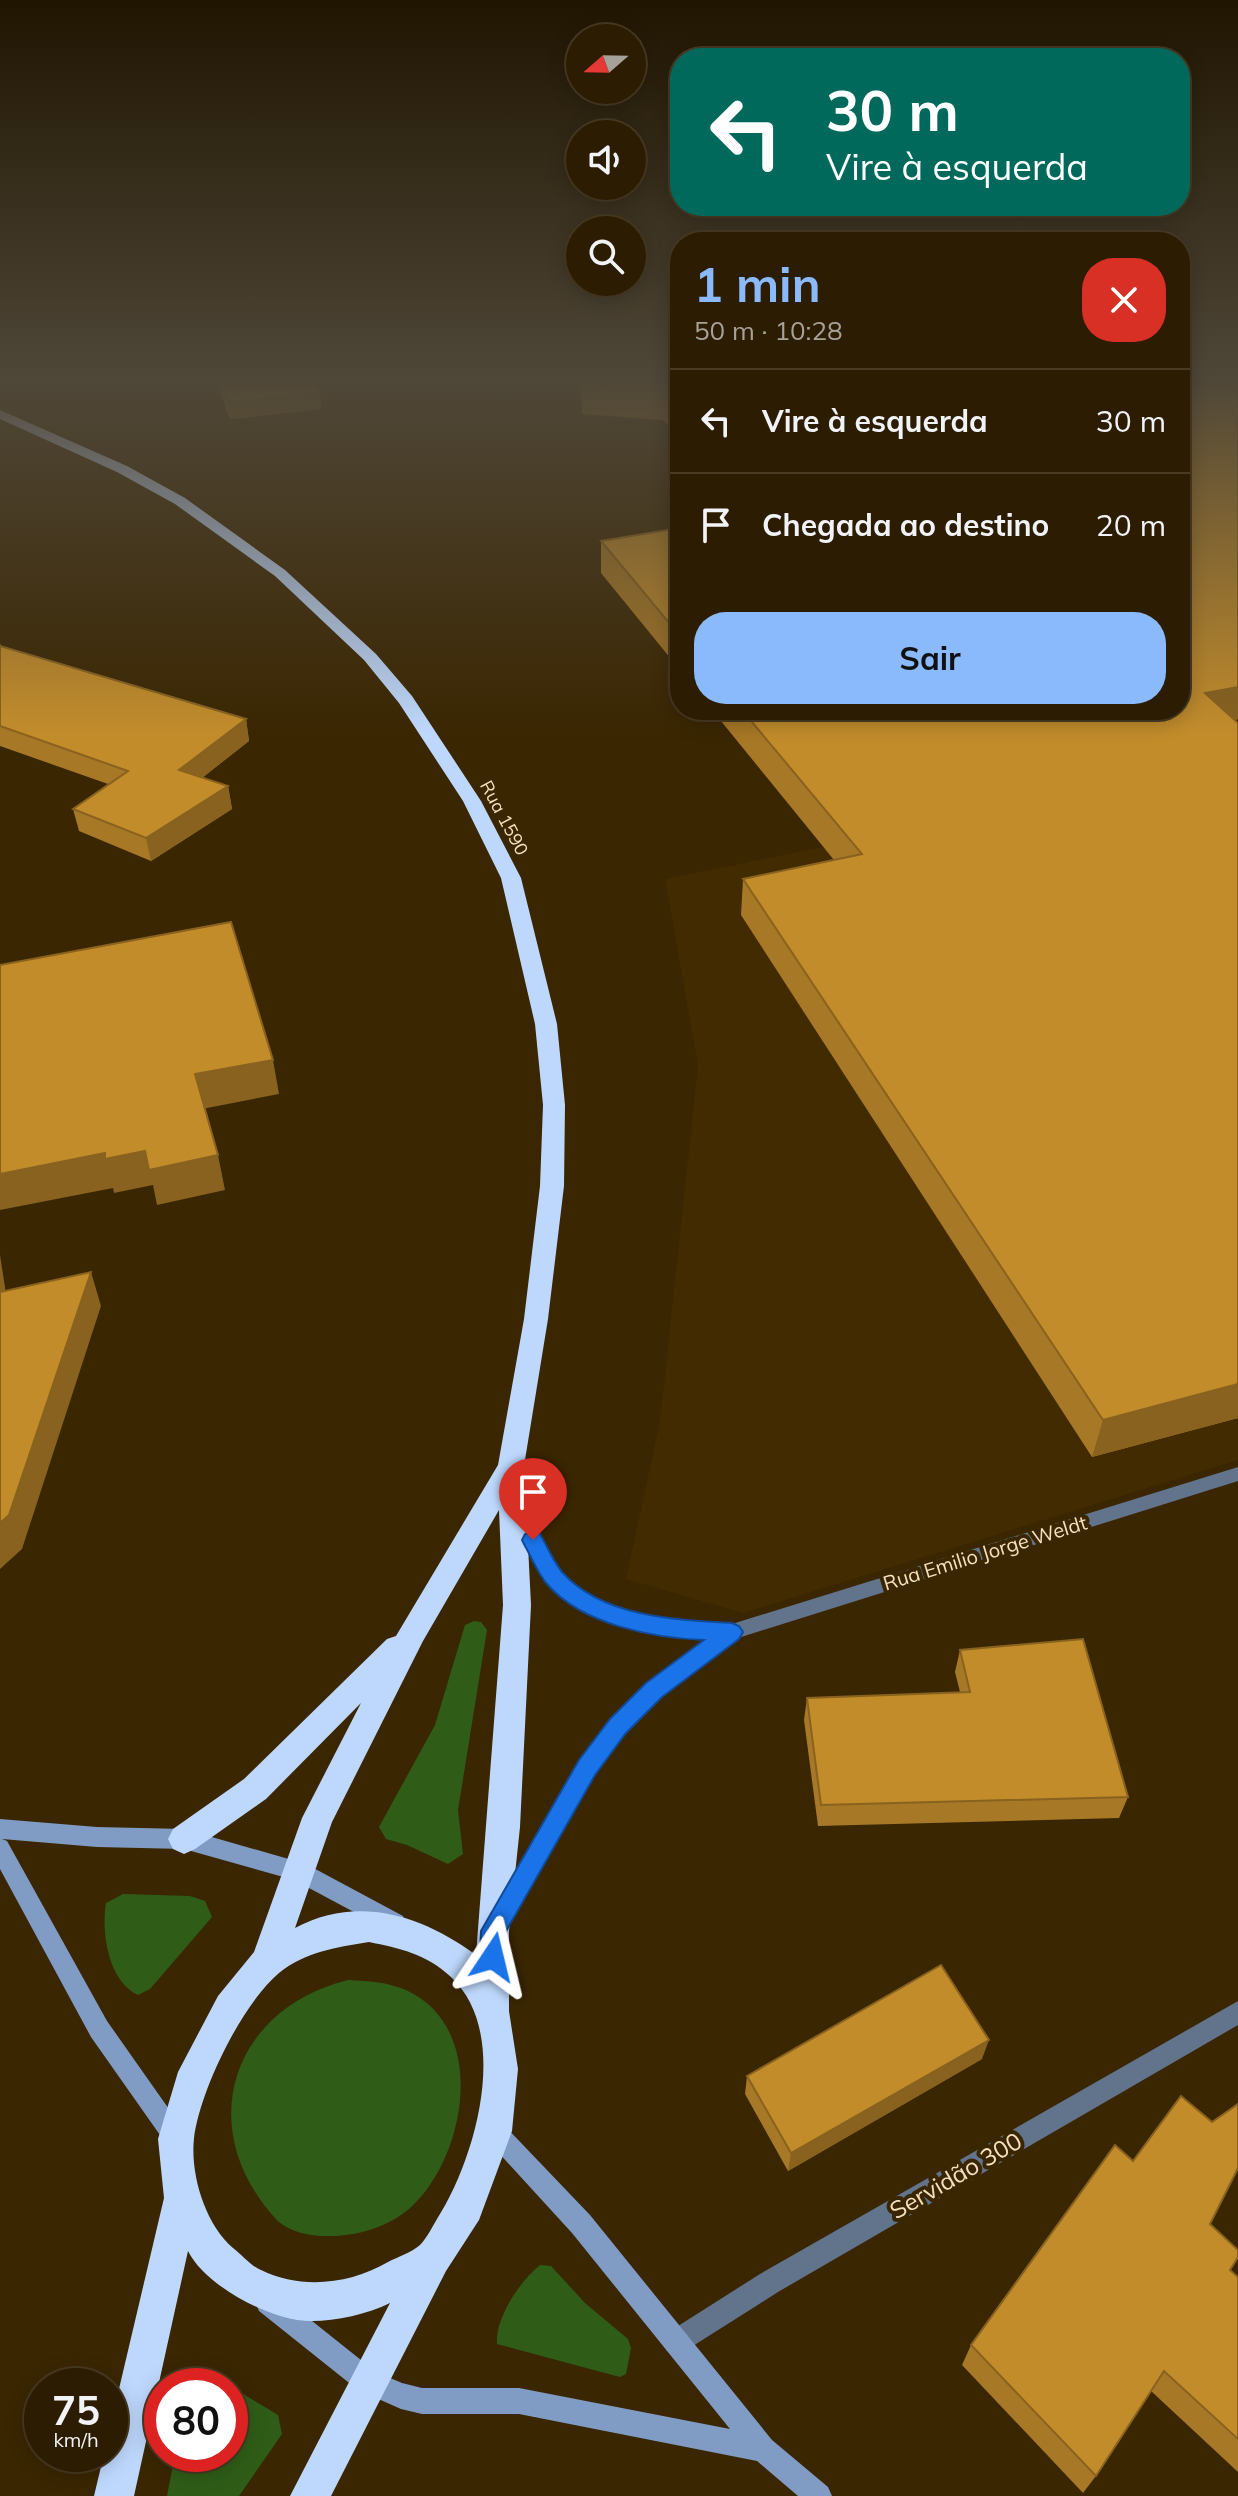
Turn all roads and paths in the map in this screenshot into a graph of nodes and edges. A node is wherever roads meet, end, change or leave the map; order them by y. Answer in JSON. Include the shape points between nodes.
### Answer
{"nodes":[{"id":1,"x":179,"y":500,"type":"edge"},
{"id":2,"x":511,"y":1466,"type":"junction"},
{"id":3,"x":1238,"y":1474,"type":"edge"},
{"id":4,"x":413,"y":1632,"type":"junction"},
{"id":5,"x":732,"y":1632,"type":"junction"},
{"id":6,"x":0,"y":1829,"type":"edge"},
{"id":7,"x":184,"y":1839,"type":"junction"},
{"id":8,"x":0,"y":1848,"type":"edge"},
{"id":9,"x":298,"y":1871,"type":"junction"},
{"id":10,"x":493,"y":1931,"type":"junction"},
{"id":11,"x":421,"y":1937,"type":"junction"},
{"id":12,"x":267,"y":1962,"type":"junction"},
{"id":13,"x":492,"y":2011,"type":"junction"},
{"id":14,"x":1238,"y":2012,"type":"edge"},
{"id":15,"x":494,"y":2131,"type":"junction"},
{"id":16,"x":176,"y":2139,"type":"junction"},
{"id":17,"x":182,"y":2198,"type":"junction"},
{"id":18,"x":433,"y":2258,"type":"junction"},
{"id":19,"x":250,"y":2286,"type":"junction"},
{"id":20,"x":676,"y":2342,"type":"junction"},
{"id":21,"x":367,"y":2381,"type":"junction"},
{"id":22,"x":763,"y":2449,"type":"junction"},
{"id":23,"x":114,"y":2496,"type":"edge"},
{"id":24,"x":310,"y":2496,"type":"edge"},
{"id":25,"x":819,"y":2496,"type":"edge"}],
"edges":[{"from":1,"to":2,"type":"highway","name":"Rua 1590","via":[[280,573],[406,700],[472,801],[511,878],[546,1024],[554,1105],[552,1186]]},
{"from":2,"to":4,"type":"highway"},
{"from":2,"to":5,"type":"street","name":"Rua Emilio Jorge Weldt","via":[[533,1540],[555,1578],[582,1599],[639,1623]]},
{"from":2,"to":10,"type":"highway","via":[[515,1651]]},
{"from":3,"to":5,"type":"street","name":"Rua Emilio Jorge Weldt"},
{"from":4,"to":7,"type":"highway","via":[[255,1789]]},
{"from":4,"to":9,"type":"highway","via":[[318,1818]]},
{"from":5,"to":10,"type":"street","name":"Rua Emilio Jorge Weldt","via":[[654,1690],[618,1726],[587,1767]]},
{"from":6,"to":7,"type":"main road"},
{"from":7,"to":9,"type":"main road"},
{"from":8,"to":16,"type":"main road","via":[[99,2029]]},
{"from":9,"to":11,"type":"main road"},
{"from":9,"to":12,"type":"highway"},
{"from":10,"to":13,"type":"highway"},
{"from":11,"to":12,"type":"highway","via":[[369,1926],[317,1934]]},
{"from":11,"to":13,"type":"highway","via":[[464,1966]]},
{"from":12,"to":16,"type":"highway","via":[[230,2008],[195,2072]]},
{"from":13,"to":15,"type":"highway","via":[[501,2069]]},
{"from":14,"to":20,"type":"street","name":"Servidão 300"},
{"from":15,"to":18,"type":"highway","via":[[466,2207]]},
{"from":15,"to":20,"type":"main road","via":[[581,2224]]},
{"from":16,"to":17,"type":"highway"},
{"from":17,"to":19,"type":"highway","via":[[208,2251]]},
{"from":17,"to":23,"type":"highway"},
{"from":18,"to":19,"type":"highway","via":[[372,2292],[310,2303]]},
{"from":18,"to":21,"type":"highway"},
{"from":19,"to":21,"type":"main road"},
{"from":20,"to":22,"type":"main road"},
{"from":21,"to":22,"type":"main road","via":[[422,2401],[519,2401]]},
{"from":21,"to":24,"type":"highway"},
{"from":22,"to":25,"type":"main road"}]}
